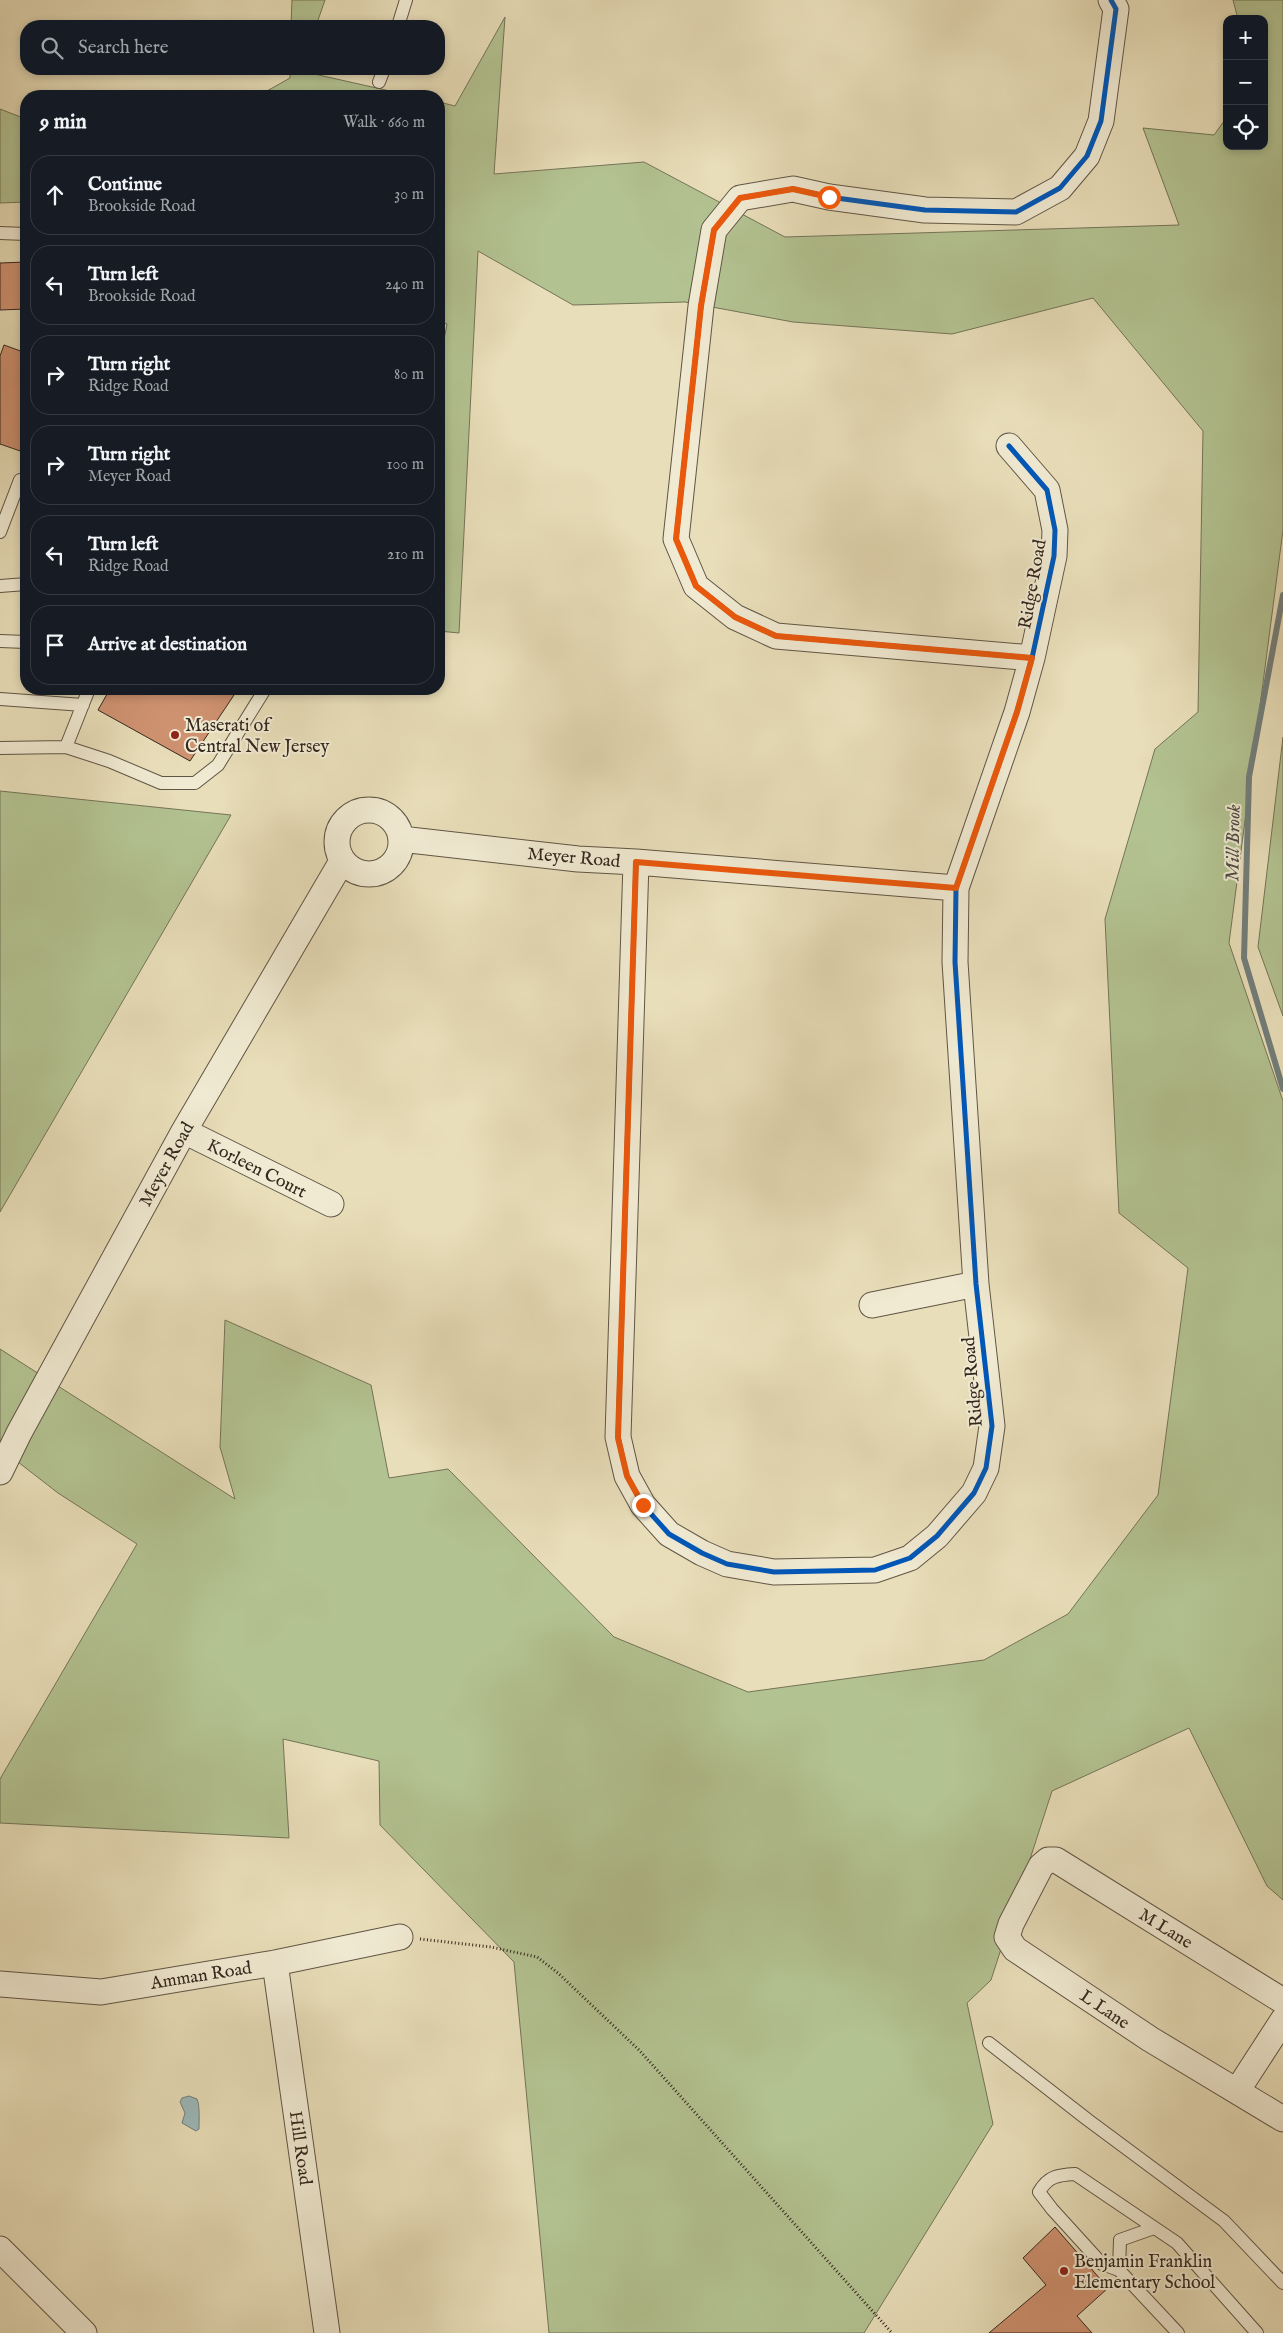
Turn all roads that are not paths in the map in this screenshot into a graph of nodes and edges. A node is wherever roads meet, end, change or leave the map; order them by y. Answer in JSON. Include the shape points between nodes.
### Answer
{"nodes":[{"id":1,"x":406,"y":0,"type":"edge"},
{"id":2,"x":1111,"y":0,"type":"edge"},
{"id":3,"x":400,"y":20,"type":"edge"},
{"id":4,"x":382,"y":75,"type":"edge"},
{"id":5,"x":379,"y":82,"type":"dead end"},
{"id":6,"x":0,"y":233,"type":"edge"},
{"id":7,"x":20,"y":234,"type":"edge"},
{"id":8,"x":1009,"y":446,"type":"dead end"},
{"id":9,"x":20,"y":480,"type":"edge"},
{"id":10,"x":0,"y":532,"type":"edge"},
{"id":11,"x":20,"y":584,"type":"edge"},
{"id":12,"x":0,"y":586,"type":"edge"},
{"id":13,"x":0,"y":641,"type":"edge"},
{"id":14,"x":20,"y":642,"type":"edge"},
{"id":15,"x":1032,"y":658,"type":"junction"},
{"id":16,"x":87,"y":695,"type":"edge"},
{"id":17,"x":261,"y":695,"type":"edge"},
{"id":18,"x":0,"y":699,"type":"edge"},
{"id":19,"x":83,"y":705,"type":"junction"},
{"id":20,"x":0,"y":748,"type":"edge"},
{"id":21,"x":66,"y":748,"type":"junction"},
{"id":22,"x":401,"y":839,"type":"junction"},
{"id":23,"x":342,"y":861,"type":"junction"},
{"id":24,"x":636,"y":862,"type":"junction"},
{"id":25,"x":956,"y":888,"type":"junction"},
{"id":26,"x":184,"y":1131,"type":"junction"},
{"id":27,"x":331,"y":1204,"type":"dead end"},
{"id":28,"x":976,"y":1284,"type":"junction"},
{"id":29,"x":872,"y":1305,"type":"dead end"},
{"id":30,"x":0,"y":1472,"type":"edge"},
{"id":31,"x":1048,"y":1860,"type":"joint"},
{"id":32,"x":400,"y":1937,"type":"road end"},
{"id":33,"x":275,"y":1963,"type":"junction"},
{"id":34,"x":0,"y":1984,"type":"edge"},
{"id":35,"x":1283,"y":2001,"type":"edge"},
{"id":36,"x":1283,"y":2020,"type":"edge"},
{"id":37,"x":989,"y":2043,"type":"dead end"},
{"id":38,"x":1237,"y":2091,"type":"junction"},
{"id":39,"x":1283,"y":2119,"type":"edge"},
{"id":40,"x":1154,"y":2228,"type":"junction"},
{"id":41,"x":0,"y":2248,"type":"edge"},
{"id":42,"x":1119,"y":2270,"type":"junction"},
{"id":43,"x":1283,"y":2283,"type":"edge"},
{"id":44,"x":84,"y":2333,"type":"edge"},
{"id":45,"x":327,"y":2333,"type":"edge"},
{"id":46,"x":1178,"y":2333,"type":"edge"},
{"id":47,"x":1257,"y":2333,"type":"edge"}],
"edges":[{"from":1,"to":3,"type":"lane"},
{"from":2,"to":15,"type":"street","via":[[1116,9],[1100,121],[1087,156],[1060,188],[1016,212],[925,210],[793,189],[740,198],[714,230],[701,306],[676,539],[696,586],[735,617],[776,636]]},
{"from":4,"to":5,"type":"lane"},
{"from":6,"to":7,"type":"lane"},
{"from":8,"to":15,"type":"street","name":"Ridge Road","via":[[1047,490],[1055,530],[1054,556]]},
{"from":9,"to":10,"type":"lane"},
{"from":11,"to":12,"type":"lane"},
{"from":13,"to":14,"type":"lane"},
{"from":15,"to":25,"type":"street","name":"Ridge Road","via":[[1017,712]]},
{"from":16,"to":19,"type":"lane"},
{"from":17,"to":21,"type":"lane","via":[[218,765],[195,783],[161,783],[109,761]]},
{"from":18,"to":19,"type":"lane"},
{"from":19,"to":21,"type":"lane"},
{"from":20,"to":21,"type":"lane"},
{"from":22,"to":23,"type":"street","via":[[396,859],[380,872],[360,873]]},
{"from":22,"to":23,"type":"street","via":[[393,819],[384,813],[374,809],[352,813],[339,830],[336,840]]},
{"from":22,"to":24,"type":"street","name":"Meyer Road","via":[[578,859]]},
{"from":23,"to":26,"type":"street","name":"Meyer Road"},
{"from":24,"to":25,"type":"street","name":"Meyer Road"},
{"from":24,"to":28,"type":"street","name":"Ridge Road","via":[[618,1438],[627,1476],[643,1505],[669,1534],[727,1564],[774,1572],[875,1570],[910,1558],[937,1536],[974,1493],[986,1468],[992,1426]]},
{"from":25,"to":28,"type":"street","name":"Ridge Road","via":[[955,962]]},
{"from":26,"to":27,"type":"street","name":"Korleen Court"},
{"from":26,"to":30,"type":"street","name":"Meyer Road"},
{"from":28,"to":29,"type":"street"},
{"from":31,"to":35,"type":"street","name":"M Lane","via":[[1056,1860]]},
{"from":31,"to":38,"type":"street","name":"L Lane","via":[[1041,1866],[1010,1924],[1007,1937],[1015,1949],[1150,2039]]},
{"from":32,"to":33,"type":"street","name":"Amman Road"},
{"from":33,"to":34,"type":"street","name":"Amman Road","via":[[101,1992]]},
{"from":33,"to":45,"type":"street","name":"Hill Road"},
{"from":36,"to":38,"type":"street"},
{"from":37,"to":43,"type":"lane","via":[[1224,2220]]},
{"from":38,"to":39,"type":"street","name":"L Lane"},
{"from":40,"to":42,"type":"lane","via":[[1120,2240]]},
{"from":40,"to":42,"type":"lane","via":[[1075,2174],[1058,2175],[1044,2184],[1040,2192],[1052,2209],[1102,2264]]},
{"from":40,"to":47,"type":"lane","via":[[1177,2243]]},
{"from":41,"to":44,"type":"street"},
{"from":42,"to":46,"type":"lane"}]}
